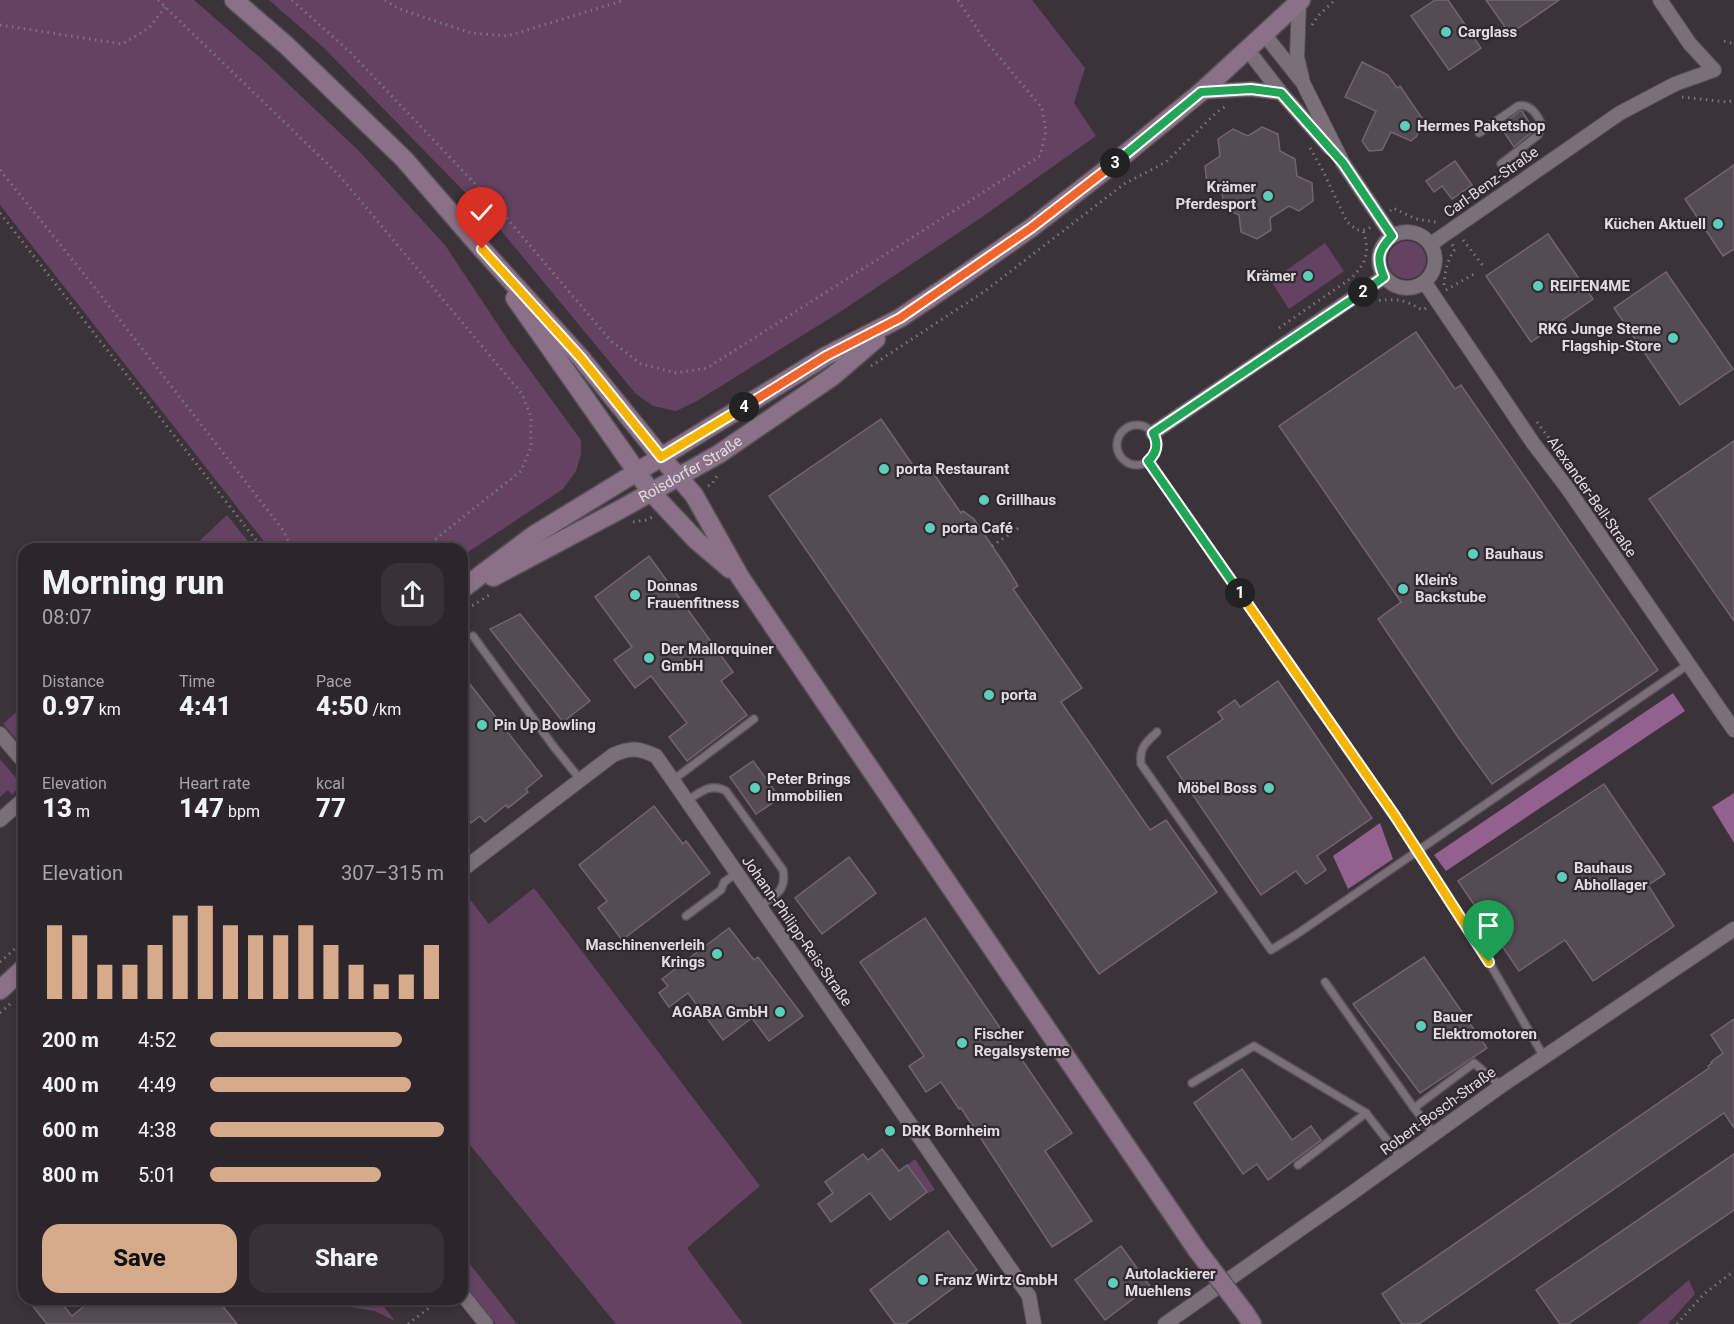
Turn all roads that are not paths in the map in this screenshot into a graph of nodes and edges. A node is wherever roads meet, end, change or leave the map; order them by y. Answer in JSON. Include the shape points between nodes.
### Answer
{"nodes":[{"id":1,"x":234,"y":0,"type":"edge"},
{"id":2,"x":1660,"y":0,"type":"edge"},
{"id":3,"x":1300,"y":1,"type":"edge"},
{"id":4,"x":1264,"y":34,"type":"junction"},
{"id":5,"x":1247,"y":49,"type":"junction"},
{"id":6,"x":1303,"y":83,"type":"junction"},
{"id":7,"x":1201,"y":92,"type":"junction"},
{"id":8,"x":1281,"y":93,"type":"junction"},
{"id":9,"x":1479,"y":134,"type":"dead end"},
{"id":10,"x":1343,"y":163,"type":"junction"},
{"id":11,"x":1501,"y":164,"type":"dead end"},
{"id":12,"x":1392,"y":236,"type":"junction"},
{"id":13,"x":1431,"y":244,"type":"junction"},
{"id":14,"x":482,"y":249,"type":"junction"},
{"id":15,"x":1384,"y":277,"type":"junction"},
{"id":16,"x":1425,"y":283,"type":"junction"},
{"id":17,"x":900,"y":318,"type":"junction"},
{"id":18,"x":1153,"y":433,"type":"junction"},
{"id":19,"x":661,"y":457,"type":"junction"},
{"id":20,"x":1148,"y":461,"type":"junction"},
{"id":21,"x":636,"y":472,"type":"junction"},
{"id":22,"x":679,"y":476,"type":"junction"},
{"id":23,"x":651,"y":492,"type":"junction"},
{"id":24,"x":740,"y":577,"type":"junction"},
{"id":25,"x":468,"y":586,"type":"edge"},
{"id":26,"x":468,"y":588,"type":"edge"},
{"id":27,"x":473,"y":636,"type":"dead end"},
{"id":28,"x":1689,"y":664,"type":"junction"},
{"id":29,"x":754,"y":719,"type":"dead end"},
{"id":30,"x":1734,"y":730,"type":"edge"},
{"id":31,"x":1157,"y":732,"type":"dead end"},
{"id":32,"x":0,"y":734,"type":"edge"},
{"id":33,"x":18,"y":755,"type":"edge"},
{"id":34,"x":580,"y":779,"type":"junction"},
{"id":35,"x":672,"y":780,"type":"junction"},
{"id":36,"x":687,"y":801,"type":"junction"},
{"id":37,"x":18,"y":804,"type":"edge"},
{"id":38,"x":0,"y":820,"type":"edge"},
{"id":39,"x":1418,"y":851,"type":"junction"},
{"id":40,"x":468,"y":865,"type":"edge"},
{"id":41,"x":737,"y":873,"type":"junction"},
{"id":42,"x":760,"y":906,"type":"junction"},
{"id":43,"x":686,"y":916,"type":"dead end"},
{"id":44,"x":1734,"y":929,"type":"edge"},
{"id":45,"x":18,"y":974,"type":"edge"},
{"id":46,"x":1325,"y":982,"type":"dead end"},
{"id":47,"x":0,"y":990,"type":"edge"},
{"id":48,"x":1544,"y":1057,"type":"junction"},
{"id":49,"x":1192,"y":1083,"type":"dead end"},
{"id":50,"x":1501,"y":1086,"type":"junction"},
{"id":51,"x":1414,"y":1108,"type":"junction"},
{"id":52,"x":1366,"y":1113,"type":"junction"},
{"id":53,"x":1435,"y":1135,"type":"junction"},
{"id":54,"x":1401,"y":1158,"type":"junction"},
{"id":55,"x":1298,"y":1165,"type":"dead end"},
{"id":56,"x":468,"y":1302,"type":"edge"},
{"id":57,"x":1249,"y":1319,"type":"edge"},
{"id":58,"x":486,"y":1324,"type":"edge"},
{"id":59,"x":1034,"y":1324,"type":"edge"},
{"id":60,"x":1165,"y":1324,"type":"edge"}],
"edges":[{"from":1,"to":14,"type":"main road","via":[[404,159]]},
{"from":2,"to":13,"type":"street","name":"Carl-Benz-Straße","via":[[1690,45],[1714,70],[1675,84],[1620,113]]},
{"from":3,"to":4,"type":"main road","name":"Roisdorfer Straße"},
{"from":3,"to":6,"type":"street","via":[[1297,57]]},
{"from":4,"to":5,"type":"main road","name":"Roisdorfer Straße"},
{"from":4,"to":6,"type":"street"},
{"from":5,"to":7,"type":"main road","name":"Roisdorfer Straße"},
{"from":5,"to":8,"type":"street"},
{"from":6,"to":10,"type":"street"},
{"from":7,"to":8,"type":"street","via":[[1251,89]]},
{"from":7,"to":17,"type":"main road","name":"Roisdorfer Straße","via":[[1031,228]]},
{"from":8,"to":10,"type":"street"},
{"from":9,"to":11,"type":"lane","via":[[1518,106],[1528,106],[1537,116],[1542,126],[1538,135]]},
{"from":10,"to":12,"type":"street"},
{"from":12,"to":13,"type":"street","via":[[1413,232]]},
{"from":12,"to":15,"type":"street","via":[[1379,255]]},
{"from":13,"to":16,"type":"street","via":[[1435,265]]},
{"from":14,"to":19,"type":"main road","via":[[581,358]]},
{"from":14,"to":21,"type":"main road"},
{"from":15,"to":16,"type":"street","via":[[1404,288]]},
{"from":15,"to":18,"type":"street"},
{"from":16,"to":28,"type":"street","name":"Alexander-Bell-Straße","via":[[1442,295],[1533,442]]},
{"from":17,"to":19,"type":"main road","name":"Roisdorfer Straße","via":[[826,356]]},
{"from":17,"to":22,"type":"main road","name":"Roisdorfer Straße","via":[[833,376],[719,454]]},
{"from":18,"to":20,"type":"lane","via":[[1157,445]]},
{"from":18,"to":20,"type":"lane","via":[[1135,425],[1120,433],[1118,440],[1121,459],[1135,465]]},
{"from":19,"to":21,"type":"main road","name":"Roisdorfer Straße"},
{"from":19,"to":22,"type":"main road"},
{"from":20,"to":39,"type":"lane"},
{"from":21,"to":23,"type":"main road"},
{"from":21,"to":25,"type":"main road","name":"Roisdorfer Straße","via":[[534,535]]},
{"from":22,"to":23,"type":"main road","name":"Roisdorfer Straße"},
{"from":22,"to":24,"type":"main road","via":[[694,495]]},
{"from":23,"to":24,"type":"main road","via":[[696,540]]},
{"from":23,"to":26,"type":"main road","name":"Roisdorfer Straße"},
{"from":24,"to":57,"type":"main road","bridge":true,"via":[[1197,1250]]},
{"from":27,"to":34,"type":"lane"},
{"from":28,"to":30,"type":"street","name":"Alexander-Bell-Straße"},
{"from":28,"to":39,"type":"lane"},
{"from":29,"to":35,"type":"lane"},
{"from":31,"to":39,"type":"lane","via":[[1140,754],[1141,764],[1271,950]]},
{"from":32,"to":33,"type":"street"},
{"from":34,"to":35,"type":"street","name":"Johann-Philipp-Reis-Straße","via":[[613,755],[633,748],[656,756]]},
{"from":34,"to":40,"type":"street","name":"Johann-Philipp-Reis-Straße"},
{"from":35,"to":36,"type":"street","name":"Johann-Philipp-Reis-Straße"},
{"from":36,"to":41,"type":"street","name":"Johann-Philipp-Reis-Straße"},
{"from":36,"to":42,"type":"lane","via":[[706,789],[726,790],[783,870],[784,884],[779,892]]},
{"from":37,"to":38,"type":"street"},
{"from":39,"to":48,"type":"lane"},
{"from":41,"to":42,"type":"street","name":"Johann-Philipp-Reis-Straße"},
{"from":41,"to":43,"type":"lane"},
{"from":42,"to":59,"type":"street","name":"Johann-Philipp-Reis-Straße","via":[[1029,1296]]},
{"from":44,"to":48,"type":"street","name":"Robert-Bosch-Straße"},
{"from":45,"to":47,"type":"main road"},
{"from":46,"to":51,"type":"lane"},
{"from":48,"to":50,"type":"street","name":"Robert-Bosch-Straße"},
{"from":49,"to":52,"type":"lane","via":[[1254,1046]]},
{"from":50,"to":51,"type":"lane","via":[[1474,1063]]},
{"from":50,"to":53,"type":"street","name":"Robert-Bosch-Straße"},
{"from":51,"to":53,"type":"lane"},
{"from":52,"to":54,"type":"lane"},
{"from":52,"to":55,"type":"lane"},
{"from":53,"to":54,"type":"street","name":"Robert-Bosch-Straße"},
{"from":54,"to":60,"type":"street","name":"Robert-Bosch-Straße"},
{"from":56,"to":58,"type":"street"}]}
